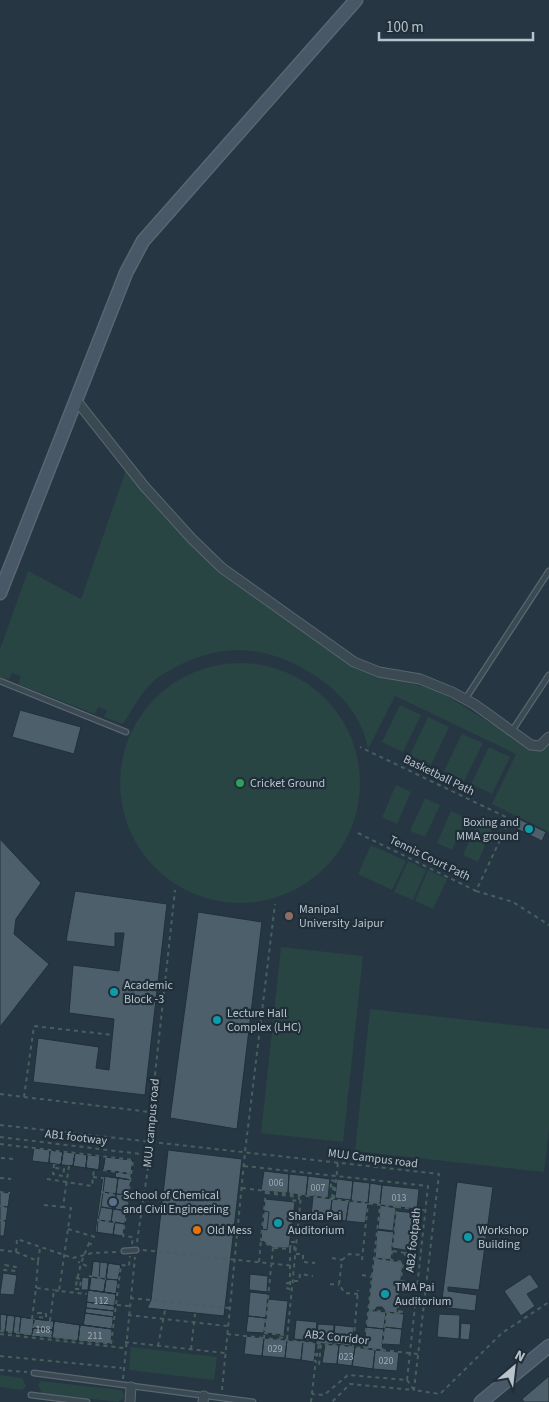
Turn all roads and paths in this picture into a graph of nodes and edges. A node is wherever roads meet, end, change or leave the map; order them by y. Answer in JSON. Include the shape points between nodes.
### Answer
{"nodes":[{"id":1,"x":356,"y":0,"type":"edge"},
{"id":2,"x":76,"y":400,"type":"junction"},
{"id":3,"x":549,"y":571,"type":"edge"},
{"id":4,"x":3,"y":575,"type":"edge"},
{"id":5,"x":0,"y":593,"type":"edge"},
{"id":6,"x":549,"y":675,"type":"edge"},
{"id":7,"x":0,"y":681,"type":"edge"},
{"id":8,"x":466,"y":698,"type":"junction"},
{"id":9,"x":512,"y":731,"type":"junction"},
{"id":10,"x":126,"y":732,"type":"dead end"},
{"id":11,"x":549,"y":737,"type":"edge"},
{"id":12,"x":360,"y":747,"type":"dead end"},
{"id":13,"x":510,"y":819,"type":"joint"},
{"id":14,"x":358,"y":833,"type":"dead end"},
{"id":15,"x":175,"y":890,"type":"dead end"},
{"id":16,"x":476,"y":891,"type":"junction"},
{"id":17,"x":275,"y":904,"type":"dead end"},
{"id":18,"x":549,"y":925,"type":"edge"},
{"id":19,"x":113,"y":1035,"type":"dead end"},
{"id":20,"x":0,"y":1094,"type":"edge"},
{"id":21,"x":24,"y":1097,"type":"junction"},
{"id":22,"x":151,"y":1112,"type":"junction"},
{"id":23,"x":0,"y":1125,"type":"edge"},
{"id":24,"x":0,"y":1137,"type":"edge"},
{"id":25,"x":152,"y":1141,"type":"junction"},
{"id":26,"x":0,"y":1144,"type":"edge"},
{"id":27,"x":245,"y":1152,"type":"junction"},
{"id":28,"x":150,"y":1155,"type":"junction"},
{"id":29,"x":1,"y":1158,"type":"dead end"},
{"id":30,"x":14,"y":1159,"type":"dead end"},
{"id":31,"x":338,"y":1162,"type":"junction"},
{"id":32,"x":55,"y":1164,"type":"joint"},
{"id":33,"x":69,"y":1166,"type":"dead end"},
{"id":34,"x":244,"y":1166,"type":"junction"},
{"id":35,"x":94,"y":1169,"type":"dead end"},
{"id":36,"x":103,"y":1170,"type":"dead end"},
{"id":37,"x":132,"y":1174,"type":"junction"},
{"id":38,"x":337,"y":1176,"type":"junction"},
{"id":39,"x":93,"y":1177,"type":"junction"},
{"id":40,"x":0,"y":1178,"type":"edge"},
{"id":41,"x":103,"y":1178,"type":"dead end"},
{"id":42,"x":12,"y":1179,"type":"dead end"},
{"id":43,"x":47,"y":1180,"type":"dead end"},
{"id":44,"x":67,"y":1182,"type":"junction"},
{"id":45,"x":242,"y":1188,"type":"junction"},
{"id":46,"x":334,"y":1188,"type":"dead end"},
{"id":47,"x":0,"y":1192,"type":"edge"},
{"id":48,"x":101,"y":1192,"type":"dead end"},
{"id":49,"x":266,"y":1192,"type":"junction"},
{"id":50,"x":10,"y":1193,"type":"dead end"},
{"id":51,"x":116,"y":1194,"type":"dead end"},
{"id":52,"x":287,"y":1195,"type":"junction"},
{"id":53,"x":301,"y":1195,"type":"junction"},
{"id":54,"x":292,"y":1196,"type":"dead end"},
{"id":55,"x":333,"y":1199,"type":"junction"},
{"id":56,"x":287,"y":1201,"type":"dead end"},
{"id":57,"x":368,"y":1203,"type":"junction"},
{"id":58,"x":380,"y":1204,"type":"junction"},
{"id":59,"x":44,"y":1205,"type":"dead end"},
{"id":60,"x":0,"y":1206,"type":"edge"},
{"id":61,"x":397,"y":1206,"type":"junction"},
{"id":62,"x":8,"y":1207,"type":"dead end"},
{"id":63,"x":63,"y":1207,"type":"junction"},
{"id":64,"x":425,"y":1210,"type":"junction"},
{"id":65,"x":0,"y":1220,"type":"edge"},
{"id":66,"x":97,"y":1220,"type":"dead end"},
{"id":67,"x":6,"y":1221,"type":"dead end"},
{"id":68,"x":115,"y":1222,"type":"dead end"},
{"id":69,"x":68,"y":1229,"type":"junction"},
{"id":70,"x":95,"y":1237,"type":"dead end"},
{"id":71,"x":261,"y":1240,"type":"junction"},
{"id":72,"x":93,"y":1245,"type":"dead end"},
{"id":73,"x":86,"y":1247,"type":"dead end"},
{"id":74,"x":40,"y":1248,"type":"junction"},
{"id":75,"x":273,"y":1248,"type":"junction"},
{"id":76,"x":92,"y":1249,"type":"dead end"},
{"id":77,"x":0,"y":1250,"type":"edge"},
{"id":78,"x":133,"y":1250,"type":"junction"},
{"id":79,"x":124,"y":1251,"type":"joint"},
{"id":80,"x":392,"y":1251,"type":"junction"},
{"id":81,"x":16,"y":1252,"type":"junction"},
{"id":82,"x":405,"y":1253,"type":"dead end"},
{"id":83,"x":296,"y":1254,"type":"junction"},
{"id":84,"x":63,"y":1256,"type":"junction"},
{"id":85,"x":362,"y":1256,"type":"junction"},
{"id":86,"x":332,"y":1258,"type":"dead end"},
{"id":87,"x":374,"y":1258,"type":"junction"},
{"id":88,"x":234,"y":1260,"type":"junction"},
{"id":89,"x":342,"y":1260,"type":"junction"},
{"id":90,"x":362,"y":1260,"type":"dead end"},
{"id":91,"x":390,"y":1260,"type":"junction"},
{"id":92,"x":38,"y":1261,"type":"junction"},
{"id":93,"x":79,"y":1262,"type":"junction"},
{"id":94,"x":258,"y":1262,"type":"junction"},
{"id":95,"x":271,"y":1263,"type":"junction"},
{"id":96,"x":315,"y":1263,"type":"dead end"},
{"id":97,"x":5,"y":1265,"type":"joint"},
{"id":98,"x":290,"y":1265,"type":"junction"},
{"id":99,"x":295,"y":1266,"type":"junction"},
{"id":100,"x":90,"y":1268,"type":"dead end"},
{"id":101,"x":89,"y":1276,"type":"dead end"},
{"id":102,"x":313,"y":1276,"type":"dead end"},
{"id":103,"x":362,"y":1276,"type":"dead end"},
{"id":104,"x":372,"y":1277,"type":"junction"},
{"id":105,"x":76,"y":1278,"type":"dead end"},
{"id":106,"x":106,"y":1279,"type":"dead end"},
{"id":107,"x":294,"y":1281,"type":"junction"},
{"id":108,"x":401,"y":1281,"type":"junction"},
{"id":109,"x":290,"y":1283,"type":"dead end"},
{"id":110,"x":417,"y":1283,"type":"junction"},
{"id":111,"x":330,"y":1284,"type":"dead end"},
{"id":112,"x":339,"y":1284,"type":"junction"},
{"id":113,"x":426,"y":1284,"type":"junction"},
{"id":114,"x":36,"y":1288,"type":"junction"},
{"id":115,"x":54,"y":1290,"type":"junction"},
{"id":116,"x":358,"y":1290,"type":"dead end"},
{"id":117,"x":59,"y":1291,"type":"junction"},
{"id":118,"x":87,"y":1294,"type":"dead end"},
{"id":119,"x":358,"y":1294,"type":"junction"},
{"id":120,"x":130,"y":1298,"type":"junction"},
{"id":121,"x":549,"y":1302,"type":"edge"},
{"id":122,"x":117,"y":1305,"type":"dead end"},
{"id":123,"x":129,"y":1306,"type":"junction"},
{"id":124,"x":382,"y":1307,"type":"dead end"},
{"id":125,"x":229,"y":1308,"type":"junction"},
{"id":126,"x":164,"y":1310,"type":"dead end"},
{"id":127,"x":368,"y":1310,"type":"junction"},
{"id":128,"x":382,"y":1312,"type":"junction"},
{"id":129,"x":386,"y":1312,"type":"junction"},
{"id":130,"x":194,"y":1314,"type":"dead end"},
{"id":131,"x":128,"y":1315,"type":"junction"},
{"id":132,"x":50,"y":1321,"type":"dead end"},
{"id":133,"x":228,"y":1326,"type":"junction"},
{"id":134,"x":33,"y":1328,"type":"dead end"},
{"id":135,"x":0,"y":1333,"type":"edge"},
{"id":136,"x":264,"y":1333,"type":"junction"},
{"id":137,"x":227,"y":1334,"type":"junction"},
{"id":138,"x":274,"y":1334,"type":"junction"},
{"id":139,"x":278,"y":1334,"type":"dead end"},
{"id":140,"x":264,"y":1338,"type":"junction"},
{"id":141,"x":274,"y":1339,"type":"junction"},
{"id":142,"x":287,"y":1340,"type":"junction"},
{"id":143,"x":125,"y":1342,"type":"junction"},
{"id":144,"x":320,"y":1343,"type":"junction"},
{"id":145,"x":158,"y":1346,"type":"junction"},
{"id":146,"x":549,"y":1346,"type":"edge"},
{"id":147,"x":353,"y":1347,"type":"junction"},
{"id":148,"x":125,"y":1348,"type":"junction"},
{"id":149,"x":364,"y":1348,"type":"junction"},
{"id":150,"x":190,"y":1349,"type":"junction"},
{"id":151,"x":382,"y":1350,"type":"junction"},
{"id":152,"x":225,"y":1353,"type":"junction"},
{"id":153,"x":410,"y":1353,"type":"junction"},
{"id":154,"x":317,"y":1354,"type":"dead end"},
{"id":155,"x":418,"y":1354,"type":"junction"},
{"id":156,"x":0,"y":1356,"type":"edge"},
{"id":157,"x":123,"y":1368,"type":"junction"},
{"id":158,"x":0,"y":1370,"type":"edge"},
{"id":159,"x":34,"y":1373,"type":"joint"},
{"id":160,"x":407,"y":1380,"type":"junction"},
{"id":161,"x":128,"y":1386,"type":"junction"},
{"id":162,"x":414,"y":1390,"type":"junction"},
{"id":163,"x":312,"y":1394,"type":"junction"},
{"id":164,"x":31,"y":1395,"type":"dead end"},
{"id":165,"x":221,"y":1398,"type":"junction"},
{"id":166,"x":203,"y":1399,"type":"edge"},
{"id":167,"x":87,"y":1402,"type":"edge"},
{"id":168,"x":130,"y":1402,"type":"edge"},
{"id":169,"x":253,"y":1402,"type":"edge"},
{"id":170,"x":311,"y":1402,"type":"edge"},
{"id":171,"x":332,"y":1402,"type":"edge"},
{"id":172,"x":481,"y":1402,"type":"edge"}],
"edges":[{"from":1,"to":2,"type":"street","via":[[143,241],[126,273]]},
{"from":2,"to":4,"type":"street"},
{"from":2,"to":8,"type":"street","via":[[144,486],[222,568],[354,662],[379,672],[437,685]]},
{"from":3,"to":8,"type":"lane"},
{"from":4,"to":5,"type":"street"},
{"from":6,"to":9,"type":"lane"},
{"from":7,"to":10,"type":"lane"},
{"from":8,"to":9,"type":"street"},
{"from":9,"to":11,"type":"street","via":[[536,746]]},
{"from":12,"to":13,"type":"path","name":"Basketball Path"},
{"from":13,"to":16,"type":"path","name":"Tennis Court Path"},
{"from":14,"to":16,"type":"path","name":"Tennis Court Path"},
{"from":15,"to":22,"type":"path","name":"MUJ campus road"},
{"from":16,"to":18,"type":"path","via":[[513,902]]},
{"from":17,"to":27,"type":"path"},
{"from":19,"to":21,"type":"path","via":[[34,1026]]},
{"from":20,"to":21,"type":"path"},
{"from":21,"to":22,"type":"path"},
{"from":22,"to":25,"type":"path","name":"MUJ campus road"},
{"from":23,"to":25,"type":"path","name":"MUJ Campus road"},
{"from":24,"to":28,"type":"path","name":"AB1 footway"},
{"from":25,"to":27,"type":"path","name":"MUJ Campus road"},
{"from":25,"to":28,"type":"path","name":"MUJ campus road"},
{"from":26,"to":37,"type":"path","via":[[133,1160]]},
{"from":27,"to":31,"type":"path","name":"MUJ Campus road"},
{"from":27,"to":34,"type":"path"},
{"from":28,"to":78,"type":"path","name":"MUJ campus road"},
{"from":29,"to":30,"type":"path"},
{"from":31,"to":38,"type":"path"},
{"from":31,"to":113,"type":"path","name":"MUJ Campus road","via":[[439,1174]]},
{"from":32,"to":32,"type":"path","via":[[53,1174],[63,1176],[64,1169],[56,1168]]},
{"from":33,"to":44,"type":"path"},
{"from":34,"to":38,"type":"path","name":"AB2 footpath"},
{"from":34,"to":45,"type":"path"},
{"from":35,"to":39,"type":"path"},
{"from":36,"to":37,"type":"path"},
{"from":37,"to":78,"type":"path","via":[[123,1236],[133,1237]]},
{"from":38,"to":55,"type":"path"},
{"from":38,"to":64,"type":"path","name":"AB2 footpath","via":[[428,1186]]},
{"from":39,"to":41,"type":"path"},
{"from":39,"to":44,"type":"path","via":[[92,1186]]},
{"from":40,"to":42,"type":"path"},
{"from":43,"to":44,"type":"path"},
{"from":44,"to":63,"type":"path"},
{"from":45,"to":49,"type":"path"},
{"from":45,"to":88,"type":"path"},
{"from":46,"to":55,"type":"path"},
{"from":47,"to":50,"type":"path"},
{"from":48,"to":51,"type":"path"},
{"from":49,"to":52,"type":"path"},
{"from":49,"to":71,"type":"path"},
{"from":52,"to":53,"type":"path"},
{"from":52,"to":54,"type":"path"},
{"from":52,"to":56,"type":"path"},
{"from":53,"to":55,"type":"path"},
{"from":53,"to":83,"type":"path"},
{"from":55,"to":57,"type":"path"},
{"from":57,"to":58,"type":"path"},
{"from":57,"to":85,"type":"path"},
{"from":58,"to":61,"type":"path"},
{"from":58,"to":87,"type":"path"},
{"from":59,"to":63,"type":"path"},
{"from":60,"to":62,"type":"path"},
{"from":61,"to":64,"type":"path"},
{"from":61,"to":80,"type":"path"},
{"from":63,"to":69,"type":"path","via":[[71,1208]]},
{"from":64,"to":110,"type":"path","name":"AB2 footpath"},
{"from":65,"to":67,"type":"path"},
{"from":66,"to":68,"type":"path"},
{"from":69,"to":70,"type":"path"},
{"from":69,"to":84,"type":"path"},
{"from":71,"to":75,"type":"path"},
{"from":71,"to":94,"type":"path"},
{"from":72,"to":93,"type":"path","via":[[89,1243]]},
{"from":73,"to":76,"type":"path"},
{"from":74,"to":81,"type":"path","via":[[17,1239]]},
{"from":74,"to":84,"type":"path"},
{"from":74,"to":92,"type":"path"},
{"from":75,"to":95,"type":"path"},
{"from":75,"to":98,"type":"path","via":[[290,1249]]},
{"from":77,"to":81,"type":"path"},
{"from":78,"to":79,"type":"lane"},
{"from":78,"to":88,"type":"path"},
{"from":78,"to":120,"type":"path","name":"MUJ campus road"},
{"from":78,"to":135,"type":"path","via":[[129,1266],[120,1265],[111,1344]]},
{"from":79,"to":84,"type":"path","via":[[73,1258]]},
{"from":80,"to":82,"type":"path"},
{"from":80,"to":91,"type":"path"},
{"from":81,"to":92,"type":"path"},
{"from":83,"to":96,"type":"path","via":[[304,1254],[303,1262]]},
{"from":83,"to":99,"type":"path"},
{"from":84,"to":117,"type":"path"},
{"from":85,"to":89,"type":"path","via":[[349,1254]]},
{"from":85,"to":90,"type":"path"},
{"from":86,"to":89,"type":"path"},
{"from":87,"to":91,"type":"path"},
{"from":87,"to":104,"type":"path"},
{"from":88,"to":94,"type":"path"},
{"from":88,"to":125,"type":"path"},
{"from":89,"to":112,"type":"path"},
{"from":91,"to":108,"type":"path","via":[[403,1262]]},
{"from":92,"to":114,"type":"path"},
{"from":93,"to":100,"type":"path"},
{"from":93,"to":105,"type":"path"},
{"from":94,"to":95,"type":"path"},
{"from":95,"to":98,"type":"path"},
{"from":95,"to":136,"type":"path"},
{"from":97,"to":97,"type":"path","via":[[16,1267],[16,1271],[4,1270]]},
{"from":98,"to":99,"type":"path"},
{"from":98,"to":109,"type":"path"},
{"from":99,"to":107,"type":"path"},
{"from":101,"to":106,"type":"path"},
{"from":102,"to":107,"type":"path","via":[[300,1274],[300,1281]]},
{"from":103,"to":104,"type":"path"},
{"from":104,"to":127,"type":"path"},
{"from":107,"to":142,"type":"path"},
{"from":108,"to":110,"type":"path"},
{"from":108,"to":129,"type":"path","via":[[398,1311]]},
{"from":110,"to":113,"type":"path"},
{"from":110,"to":153,"type":"path","name":"AB2 footpath"},
{"from":111,"to":112,"type":"path"},
{"from":112,"to":119,"type":"path","via":[[346,1292]]},
{"from":113,"to":155,"type":"path","name":"MUJ Campus road"},
{"from":114,"to":115,"type":"path"},
{"from":114,"to":134,"type":"path"},
{"from":115,"to":117,"type":"path"},
{"from":115,"to":132,"type":"path"},
{"from":116,"to":119,"type":"path"},
{"from":117,"to":118,"type":"path"},
{"from":119,"to":147,"type":"path"},
{"from":120,"to":123,"type":"path","name":"MUJ campus road"},
{"from":120,"to":125,"type":"path"},
{"from":121,"to":162,"type":"path","via":[[502,1333],[440,1394]]},
{"from":122,"to":123,"type":"path"},
{"from":123,"to":131,"type":"path","name":"MUJ campus road"},
{"from":124,"to":128,"type":"path"},
{"from":125,"to":133,"type":"path"},
{"from":126,"to":145,"type":"path"},
{"from":127,"to":128,"type":"path"},
{"from":127,"to":149,"type":"path"},
{"from":128,"to":129,"type":"path"},
{"from":129,"to":151,"type":"path","name":"AB2 Corridor"},
{"from":130,"to":150,"type":"path"},
{"from":131,"to":133,"type":"path"},
{"from":131,"to":143,"type":"path","name":"MUJ campus road"},
{"from":133,"to":137,"type":"path"},
{"from":135,"to":148,"type":"path"},
{"from":136,"to":138,"type":"path"},
{"from":136,"to":140,"type":"path"},
{"from":137,"to":140,"type":"path","name":"AB2 Corridor"},
{"from":137,"to":152,"type":"path"},
{"from":138,"to":139,"type":"path"},
{"from":138,"to":141,"type":"path"},
{"from":140,"to":141,"type":"path","name":"AB2 Corridor"},
{"from":141,"to":142,"type":"path","name":"AB2 Corridor"},
{"from":142,"to":144,"type":"path","name":"AB2 Corridor"},
{"from":143,"to":145,"type":"path"},
{"from":143,"to":148,"type":"path","name":"MUJ campus road"},
{"from":144,"to":147,"type":"path","name":"AB2 Corridor"},
{"from":144,"to":154,"type":"path"},
{"from":144,"to":163,"type":"path"},
{"from":145,"to":150,"type":"path"},
{"from":146,"to":172,"type":"street"},
{"from":147,"to":149,"type":"path","name":"AB2 Corridor"},
{"from":148,"to":157,"type":"path","name":"MUJ campus road"},
{"from":149,"to":151,"type":"path","name":"AB2 Corridor"},
{"from":150,"to":152,"type":"path"},
{"from":151,"to":153,"type":"path"},
{"from":152,"to":165,"type":"path"},
{"from":153,"to":155,"type":"path"},
{"from":153,"to":160,"type":"path","name":"AB2 footpath"},
{"from":155,"to":162,"type":"path","name":"MUJ Campus road"},
{"from":156,"to":157,"type":"path"},
{"from":157,"to":161,"type":"path","name":"MUJ campus road"},
{"from":158,"to":159,"type":"path"},
{"from":159,"to":161,"type":"lane"},
{"from":160,"to":162,"type":"path"},
{"from":160,"to":163,"type":"path","via":[[348,1375],[324,1396]]},
{"from":161,"to":166,"type":"lane"},
{"from":161,"to":168,"type":"street"},
{"from":162,"to":171,"type":"path","via":[[350,1384]]},
{"from":163,"to":170,"type":"path"},
{"from":164,"to":167,"type":"lane"},
{"from":165,"to":166,"type":"lane"},
{"from":165,"to":169,"type":"lane"}]}
